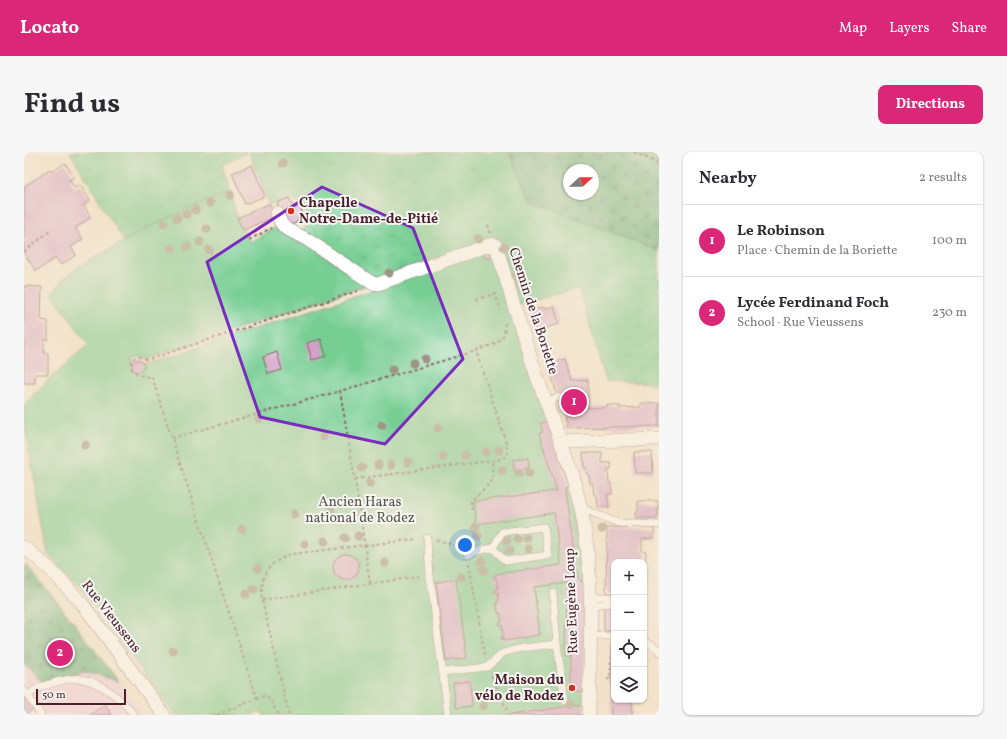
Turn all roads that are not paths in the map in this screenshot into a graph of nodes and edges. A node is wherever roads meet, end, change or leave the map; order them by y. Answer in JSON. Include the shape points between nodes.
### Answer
{"nodes":[{"id":1,"x":279,"y":218,"type":"road end"},
{"id":2,"x":559,"y":397,"type":"dead end"},
{"id":3,"x":546,"y":402,"type":"junction"},
{"id":4,"x":659,"y":439,"type":"edge"},
{"id":5,"x":561,"y":442,"type":"junction"},
{"id":6,"x":581,"y":508,"type":"junction"},
{"id":7,"x":659,"y":525,"type":"edge"},
{"id":8,"x":427,"y":538,"type":"road end"},
{"id":9,"x":24,"y":547,"type":"edge"},
{"id":10,"x":493,"y":548,"type":"junction"},
{"id":11,"x":468,"y":555,"type":"road end"},
{"id":12,"x":553,"y":593,"type":"dead end"},
{"id":13,"x":611,"y":598,"type":"edge"},
{"id":14,"x":590,"y":601,"type":"junction"},
{"id":15,"x":611,"y":603,"type":"edge"},
{"id":16,"x":590,"y":636,"type":"junction"},
{"id":17,"x":611,"y":636,"type":"edge"},
{"id":18,"x":647,"y":642,"type":"edge"},
{"id":19,"x":557,"y":644,"type":"junction"},
{"id":20,"x":659,"y":652,"type":"edge"},
{"id":21,"x":443,"y":672,"type":"junction"},
{"id":22,"x":26,"y":693,"type":"edge"},
{"id":23,"x":565,"y":701,"type":"dead end"},
{"id":24,"x":41,"y":715,"type":"edge"},
{"id":25,"x":134,"y":715,"type":"edge"},
{"id":26,"x":164,"y":715,"type":"edge"},
{"id":27,"x":448,"y":715,"type":"edge"},
{"id":28,"x":589,"y":715,"type":"edge"}],
"edges":[{"from":1,"to":3,"type":"street","name":"Chemin de la Boriette","via":[[289,231],[308,240],[372,283],[378,284],[494,244]]},
{"from":2,"to":3,"type":"lane"},
{"from":3,"to":5,"type":"street","name":"Chemin de la Boriette"},
{"from":4,"to":5,"type":"street"},
{"from":5,"to":6,"type":"street","name":"Rue Eugène Loup"},
{"from":6,"to":7,"type":"lane","via":[[618,523]]},
{"from":6,"to":14,"type":"street","name":"Rue Eugène Loup","via":[[586,537]]},
{"from":8,"to":21,"type":"lane"},
{"from":9,"to":26,"type":"street","name":"Rue Vieussens","via":[[50,569],[81,602]]},
{"from":10,"to":10,"type":"lane","via":[[505,561],[548,555],[544,527],[502,532]]},
{"from":10,"to":11,"type":"lane"},
{"from":12,"to":19,"type":"lane"},
{"from":13,"to":14,"type":"lane"},
{"from":14,"to":15,"type":"lane"},
{"from":14,"to":16,"type":"street","name":"Rue Eugène Loup"},
{"from":16,"to":17,"type":"lane"},
{"from":16,"to":28,"type":"street","name":"Rue Eugène Loup"},
{"from":18,"to":20,"type":"lane"},
{"from":19,"to":21,"type":"lane","via":[[503,653],[487,667]]},
{"from":19,"to":23,"type":"lane"},
{"from":21,"to":27,"type":"lane"},
{"from":22,"to":24,"type":"lane"},
{"from":22,"to":25,"type":"lane","via":[[55,682],[81,678],[98,684],[127,705]]}]}
